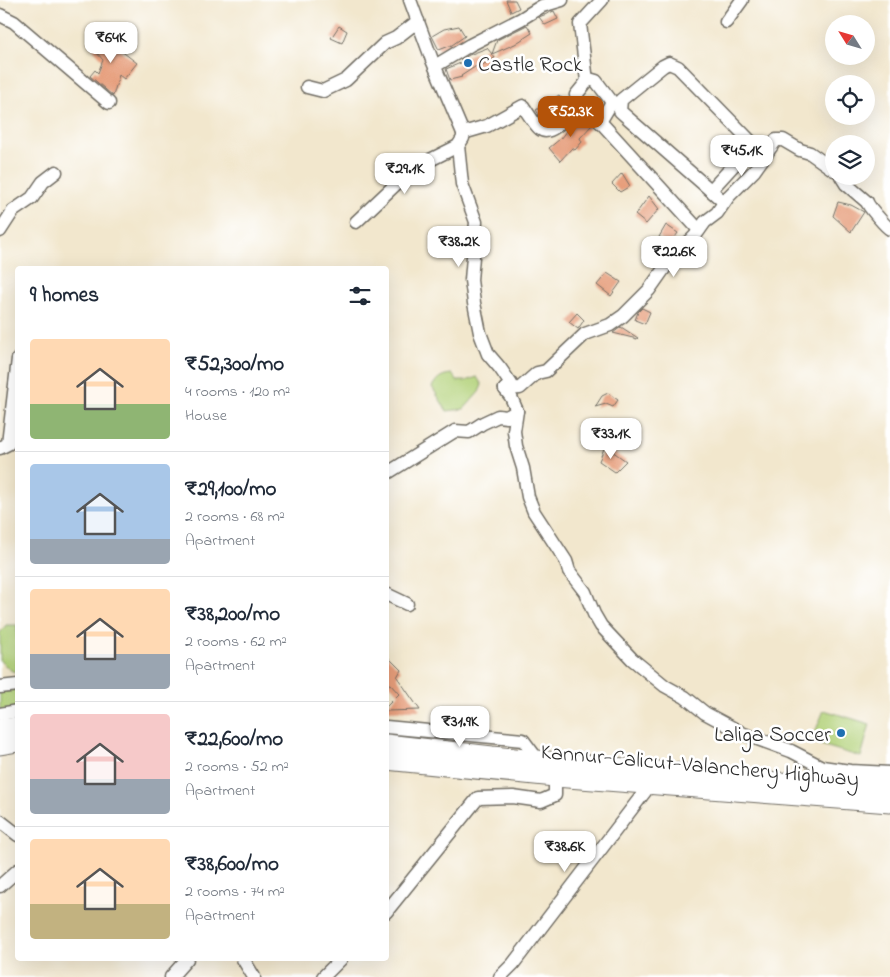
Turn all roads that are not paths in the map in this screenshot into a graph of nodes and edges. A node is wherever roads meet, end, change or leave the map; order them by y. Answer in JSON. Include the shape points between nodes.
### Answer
{"nodes":[{"id":1,"x":410,"y":0,"type":"edge"},
{"id":2,"x":562,"y":0,"type":"edge"},
{"id":3,"x":602,"y":0,"type":"edge"},
{"id":4,"x":742,"y":0,"type":"edge"},
{"id":5,"x":0,"y":15,"type":"edge"},
{"id":6,"x":418,"y":22,"type":"junction"},
{"id":7,"x":726,"y":22,"type":"dead end"},
{"id":8,"x":435,"y":66,"type":"junction"},
{"id":9,"x":587,"y":81,"type":"junction"},
{"id":10,"x":307,"y":87,"type":"dead end"},
{"id":11,"x":109,"y":103,"type":"dead end"},
{"id":12,"x":580,"y":103,"type":"junction"},
{"id":13,"x":600,"y":122,"type":"junction"},
{"id":14,"x":463,"y":133,"type":"junction"},
{"id":15,"x":753,"y":144,"type":"junction"},
{"id":16,"x":458,"y":146,"type":"junction"},
{"id":17,"x":764,"y":155,"type":"junction"},
{"id":18,"x":825,"y":164,"type":"edge"},
{"id":19,"x":56,"y":172,"type":"dead end"},
{"id":20,"x":847,"y":185,"type":"edge"},
{"id":21,"x":711,"y":190,"type":"junction"},
{"id":22,"x":724,"y":202,"type":"junction"},
{"id":23,"x":356,"y":222,"type":"dead end"},
{"id":24,"x":890,"y":229,"type":"edge"},
{"id":25,"x":0,"y":230,"type":"edge"},
{"id":26,"x":699,"y":230,"type":"junction"},
{"id":27,"x":15,"y":377,"type":"edge"},
{"id":28,"x":505,"y":389,"type":"junction"},
{"id":29,"x":517,"y":411,"type":"junction"},
{"id":30,"x":5,"y":436,"type":"edge"},
{"id":31,"x":0,"y":448,"type":"edge"},
{"id":32,"x":389,"y":472,"type":"edge"},
{"id":33,"x":389,"y":595,"type":"edge"},
{"id":34,"x":407,"y":604,"type":"dead end"},
{"id":35,"x":15,"y":686,"type":"edge"},
{"id":36,"x":0,"y":687,"type":"edge"},
{"id":37,"x":15,"y":712,"type":"edge"},
{"id":38,"x":0,"y":714,"type":"edge"},
{"id":39,"x":15,"y":727,"type":"edge"},
{"id":40,"x":389,"y":727,"type":"edge"},
{"id":41,"x":0,"y":729,"type":"edge"},
{"id":42,"x":15,"y":742,"type":"edge"},
{"id":43,"x":389,"y":744,"type":"edge"},
{"id":44,"x":0,"y":745,"type":"edge"},
{"id":45,"x":389,"y":760,"type":"edge"},
{"id":46,"x":538,"y":760,"type":"junction"},
{"id":47,"x":890,"y":773,"type":"edge"},
{"id":48,"x":555,"y":777,"type":"junction"},
{"id":49,"x":650,"y":785,"type":"junction"},
{"id":50,"x":890,"y":786,"type":"edge"},
{"id":51,"x":890,"y":803,"type":"edge"},
{"id":52,"x":0,"y":821,"type":"edge"},
{"id":53,"x":15,"y":832,"type":"edge"},
{"id":54,"x":15,"y":873,"type":"edge"},
{"id":55,"x":0,"y":886,"type":"edge"},
{"id":56,"x":389,"y":908,"type":"edge"},
{"id":57,"x":185,"y":961,"type":"edge"},
{"id":58,"x":244,"y":961,"type":"edge"},
{"id":59,"x":339,"y":961,"type":"edge"},
{"id":60,"x":171,"y":977,"type":"edge"},
{"id":61,"x":254,"y":977,"type":"edge"},
{"id":62,"x":324,"y":977,"type":"edge"},
{"id":63,"x":500,"y":977,"type":"edge"}],
"edges":[{"from":1,"to":6,"type":"street"},
{"from":2,"to":8,"type":"street","via":[[542,6]]},
{"from":3,"to":9,"type":"street","via":[[580,24]]},
{"from":4,"to":7,"type":"street"},
{"from":5,"to":11,"type":"street","via":[[14,22]]},
{"from":6,"to":8,"type":"street"},
{"from":6,"to":10,"type":"street","via":[[386,44],[346,80],[322,92]]},
{"from":8,"to":14,"type":"street"},
{"from":9,"to":12,"type":"street","via":[[576,95]]},
{"from":9,"to":13,"type":"street","via":[[596,81],[612,102]]},
{"from":12,"to":13,"type":"street"},
{"from":12,"to":14,"type":"street","via":[[554,129],[547,131],[539,128],[523,106],[487,126]]},
{"from":13,"to":26,"type":"street"},
{"from":14,"to":16,"type":"street"},
{"from":15,"to":17,"type":"street"},
{"from":15,"to":21,"type":"street"},
{"from":15,"to":21,"type":"street","via":[[678,67],[669,64],[620,100],[620,111]]},
{"from":16,"to":23,"type":"street","via":[[412,169]]},
{"from":16,"to":28,"type":"street","via":[[462,184],[476,222],[472,280],[474,303],[488,354],[511,384]]},
{"from":17,"to":18,"type":"street","via":[[776,140],[783,140]]},
{"from":17,"to":22,"type":"street","via":[[754,171]]},
{"from":19,"to":25,"type":"street","via":[[32,198],[13,211]]},
{"from":20,"to":24,"type":"street"},
{"from":21,"to":22,"type":"street"},
{"from":22,"to":26,"type":"street"},
{"from":26,"to":28,"type":"street","via":[[623,316],[610,325],[585,334],[546,371],[537,373],[520,388]]},
{"from":27,"to":30,"type":"street"},
{"from":28,"to":29,"type":"street"},
{"from":29,"to":32,"type":"street","via":[[508,417],[498,416],[469,432],[455,431]]},
{"from":29,"to":47,"type":"street","via":[[516,446],[534,512],[566,561],[573,578],[585,592],[601,626],[632,659],[705,713],[744,734],[791,751],[822,767],[850,772]]},
{"from":30,"to":31,"type":"street","via":[[8,444]]},
{"from":33,"to":34,"type":"street"},
{"from":35,"to":36,"type":"street"},
{"from":37,"to":38,"type":"street"},
{"from":39,"to":41,"type":"highway"},
{"from":40,"to":46,"type":"street","via":[[523,740]]},
{"from":42,"to":44,"type":"highway"},
{"from":43,"to":46,"type":"highway","name":"Kannur-Calicut-Valanchery Highway"},
{"from":45,"to":48,"type":"highway","name":"Kannur-Calicut-Valanchery Highway"},
{"from":46,"to":50,"type":"highway","name":"Kannur-Calicut-Valanchery Highway","via":[[778,782]]},
{"from":48,"to":49,"type":"highway","name":"Kannur-Calicut-Valanchery Highway"},
{"from":48,"to":56,"type":"street","via":[[555,795],[541,801],[512,797],[478,798]]},
{"from":49,"to":51,"type":"highway","name":"Kannur-Calicut-Valanchery Highway"},
{"from":49,"to":63,"type":"street"},
{"from":52,"to":53,"type":"street"},
{"from":54,"to":55,"type":"street"},
{"from":57,"to":60,"type":"street"},
{"from":58,"to":61,"type":"street"},
{"from":59,"to":62,"type":"street"}]}
